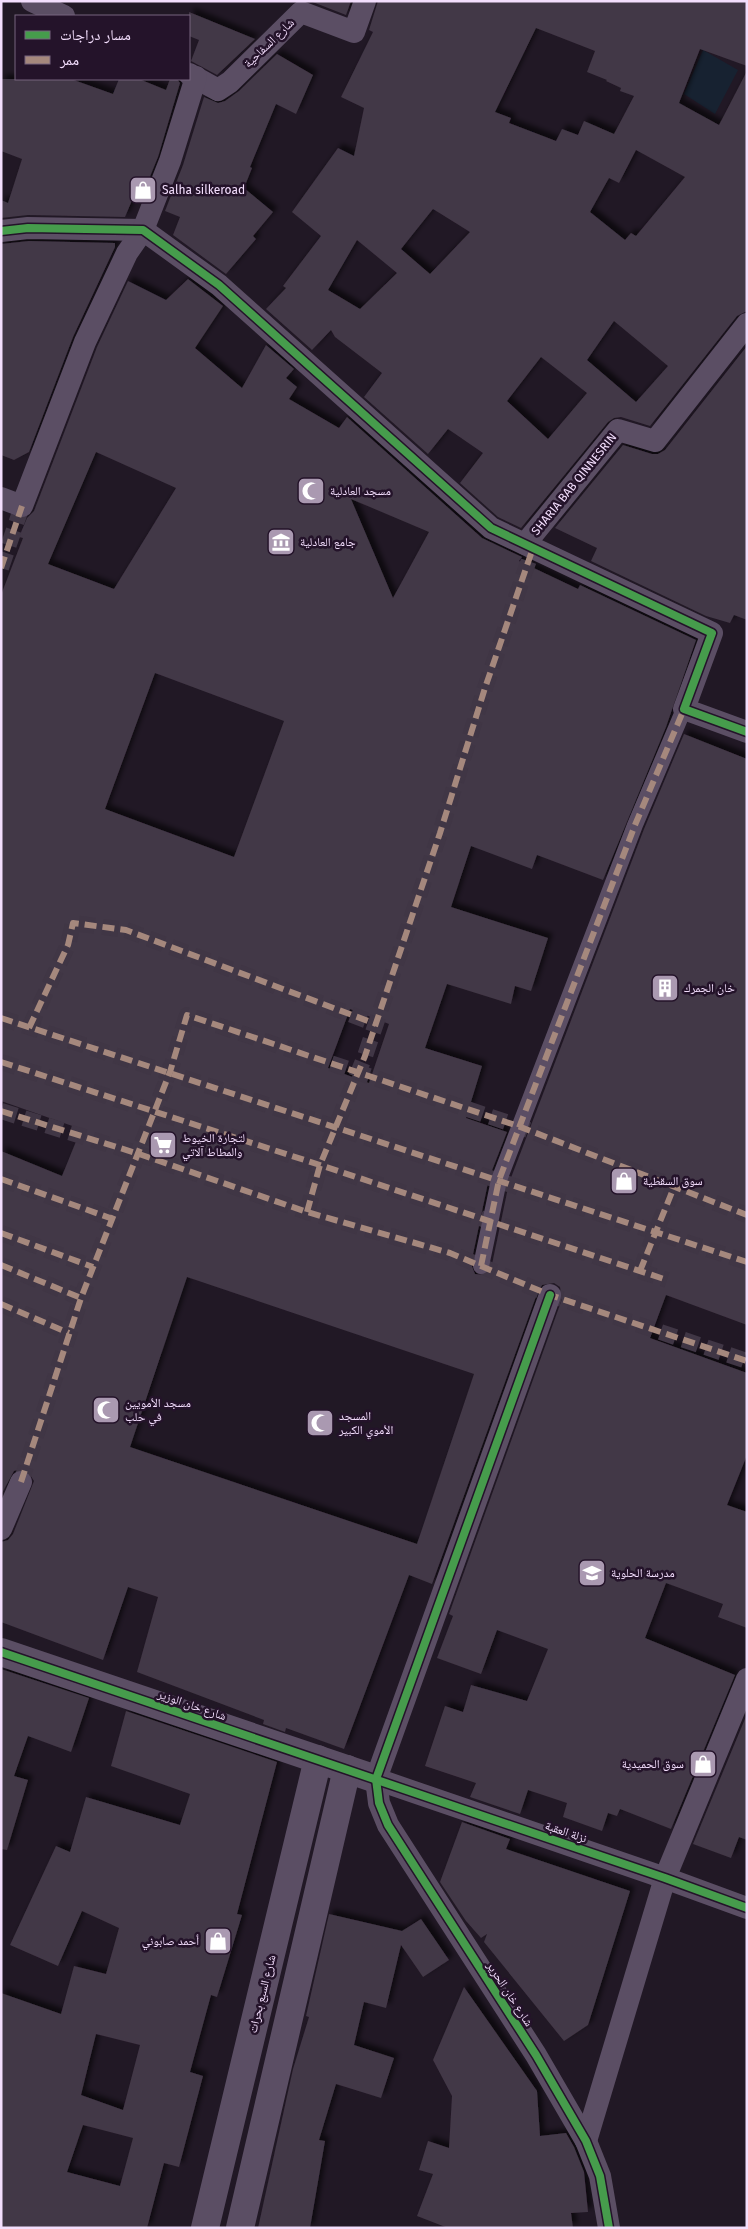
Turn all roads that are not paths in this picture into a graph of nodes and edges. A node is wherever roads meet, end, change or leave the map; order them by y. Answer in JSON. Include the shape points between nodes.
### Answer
{"nodes":[{"id":1,"x":32,"y":1,"type":"edge"},
{"id":2,"x":365,"y":1,"type":"edge"},
{"id":3,"x":62,"y":15,"type":"edge"},
{"id":4,"x":192,"y":76,"type":"edge"},
{"id":5,"x":143,"y":230,"type":"junction"},
{"id":6,"x":1,"y":231,"type":"edge"},
{"id":7,"x":747,"y":324,"type":"edge"},
{"id":8,"x":1,"y":498,"type":"edge"},
{"id":9,"x":525,"y":544,"type":"junction"},
{"id":10,"x":684,"y":709,"type":"junction"},
{"id":11,"x":747,"y":732,"type":"edge"},
{"id":12,"x":481,"y":1266,"type":"dead end"},
{"id":13,"x":550,"y":1295,"type":"dead end"},
{"id":14,"x":21,"y":1482,"type":"tunnel mouth"},
{"id":15,"x":1,"y":1529,"type":"edge"},
{"id":16,"x":1,"y":1652,"type":"edge"},
{"id":17,"x":747,"y":1679,"type":"edge"},
{"id":18,"x":318,"y":1760,"type":"junction"},
{"id":19,"x":347,"y":1769,"type":"junction"},
{"id":20,"x":376,"y":1779,"type":"junction"},
{"id":21,"x":665,"y":1878,"type":"junction"},
{"id":22,"x":747,"y":1908,"type":"edge"},
{"id":23,"x":586,"y":2141,"type":"junction"},
{"id":24,"x":205,"y":2228,"type":"edge"},
{"id":25,"x":240,"y":2228,"type":"edge"},
{"id":26,"x":609,"y":2228,"type":"edge"}],
"edges":[{"from":1,"to":3,"type":"street"},
{"from":2,"to":4,"type":"street","name":"شارع السفاحية","via":[[354,32],[301,12],[218,90]]},
{"from":4,"to":5,"type":"street","via":[[170,161]]},
{"from":5,"to":6,"type":"street","via":[[28,228]]},
{"from":5,"to":8,"type":"street","via":[[127,253],[85,342],[22,506]]},
{"from":5,"to":9,"type":"street","via":[[219,285],[491,528]]},
{"from":7,"to":9,"type":"street","name":"SHARIA BAB QINNESRIN","via":[[654,441],[618,430]]},
{"from":9,"to":10,"type":"street","via":[[712,633]]},
{"from":10,"to":11,"type":"street"},
{"from":10,"to":12,"type":"street","via":[[632,834],[499,1180]]},
{"from":13,"to":20,"type":"street"},
{"from":14,"to":15,"type":"street"},
{"from":16,"to":18,"type":"street","name":"شارع خان الوزير"},
{"from":17,"to":21,"type":"street"},
{"from":18,"to":19,"type":"street","name":"شارع خان الوزير"},
{"from":18,"to":24,"type":"street","name":"شارع السبع بحرات"},
{"from":19,"to":20,"type":"street","name":"شارع خان الوزير"},
{"from":19,"to":25,"type":"street"},
{"from":20,"to":21,"type":"street","name":"نزلة العقبة"},
{"from":20,"to":23,"type":"street","name":"شارع خان الحرير","via":[[379,1803],[388,1825],[536,2055]]},
{"from":21,"to":22,"type":"street","name":"نزلة العقبة"},
{"from":21,"to":23,"type":"street"},
{"from":23,"to":26,"type":"street","name":"شارع خان الحرير","via":[[600,2176]]}]}
